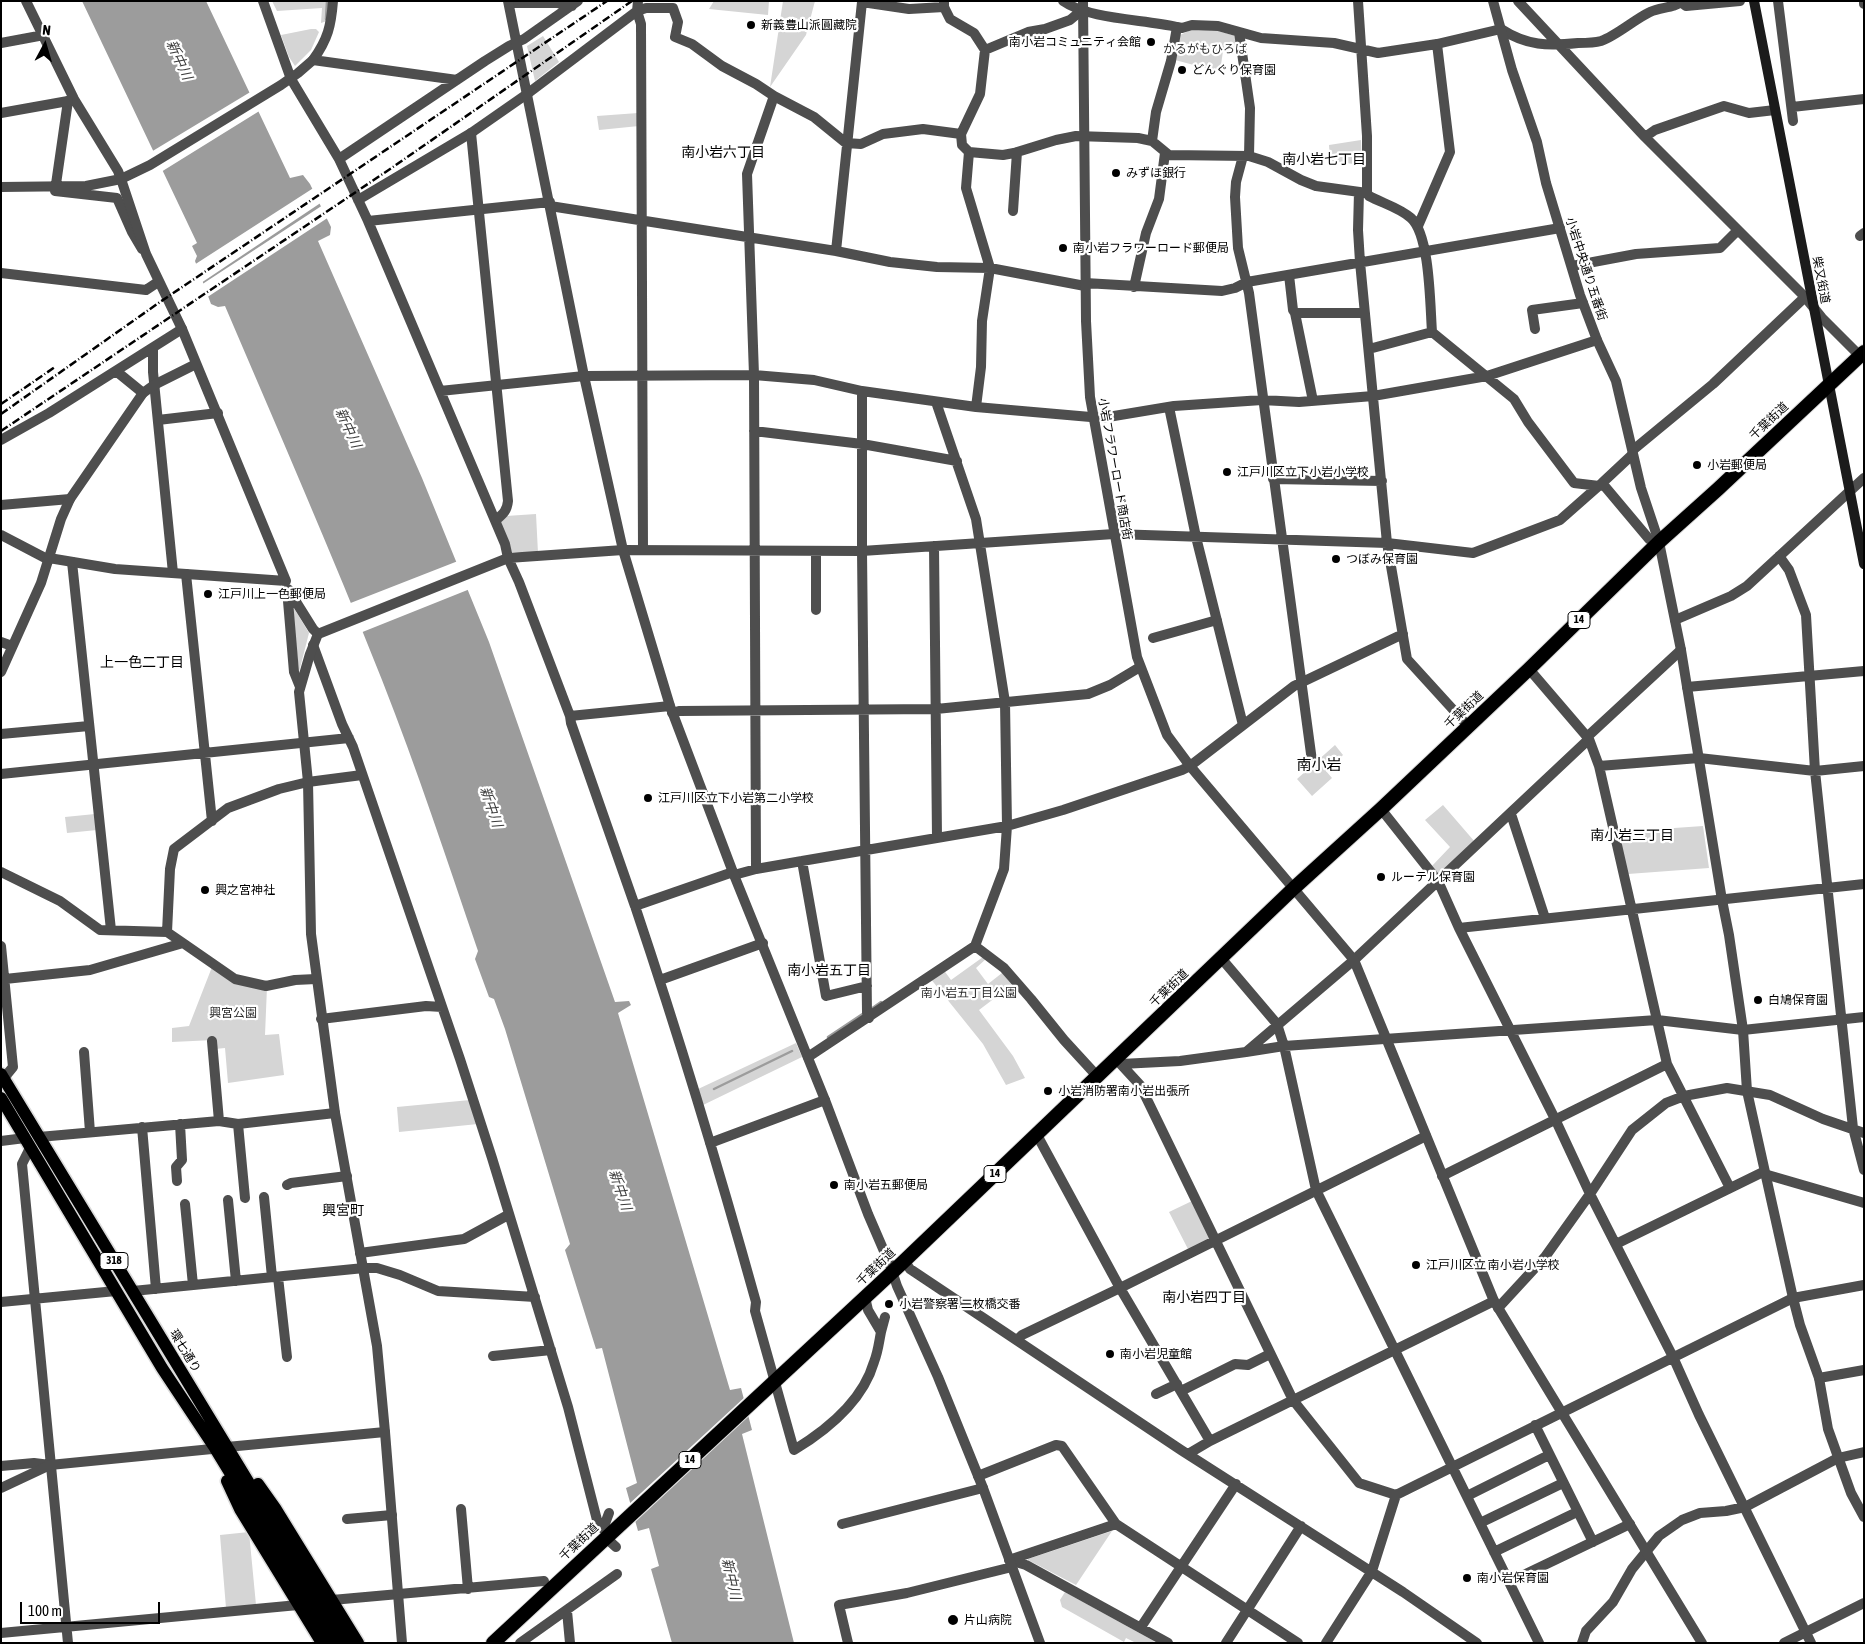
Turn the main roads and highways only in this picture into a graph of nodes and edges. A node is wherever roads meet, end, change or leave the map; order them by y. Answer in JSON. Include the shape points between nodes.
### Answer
{"nodes":[{"id":1,"x":1754,"y":2,"type":"edge"},
{"id":2,"x":1861,"y":358,"type":"edge"},
{"id":3,"x":1829,"y":384,"type":"junction"},
{"id":4,"x":1864,"y":564,"type":"edge"},
{"id":5,"x":2,"y":1076,"type":"edge"},
{"id":6,"x":1,"y":1098,"type":"edge"},
{"id":7,"x":221,"y":1448,"type":"junction"},
{"id":8,"x":324,"y":1617,"type":"junction"},
{"id":9,"x":322,"y":1643,"type":"edge"},
{"id":10,"x":334,"y":1643,"type":"edge"},
{"id":11,"x":346,"y":1643,"type":"edge"},
{"id":12,"x":358,"y":1643,"type":"edge"},
{"id":13,"x":493,"y":1643,"type":"edge"}],
"edges":[{"from":1,"to":3,"type":"main road","name":"柴又街道"},
{"from":2,"to":3,"type":"highway","name":"千葉街道","number":"14"},
{"from":3,"to":4,"type":"main road","name":"柴又街道"},
{"from":3,"to":13,"type":"highway","name":"千葉街道","number":"14","via":[[1294,888],[1119,1061],[1097,1076],[904,1261]]},
{"from":5,"to":7,"type":"main road","name":"環七通り","number":"318","via":[[133,1291]]},
{"from":6,"to":7,"type":"main road","name":"環七通り","number":"318","via":[[162,1368]]},
{"from":7,"to":8,"type":"main road","name":"環七通り","number":"318"},
{"from":7,"to":9,"type":"main road","via":[[240,1510]]},
{"from":7,"to":12,"type":"main road","via":[[253,1478],[275,1508]]},
{"from":8,"to":10,"type":"main road","name":"環七通り","number":"318"},
{"from":8,"to":11,"type":"main road","name":"環七通り","number":"318"}]}
